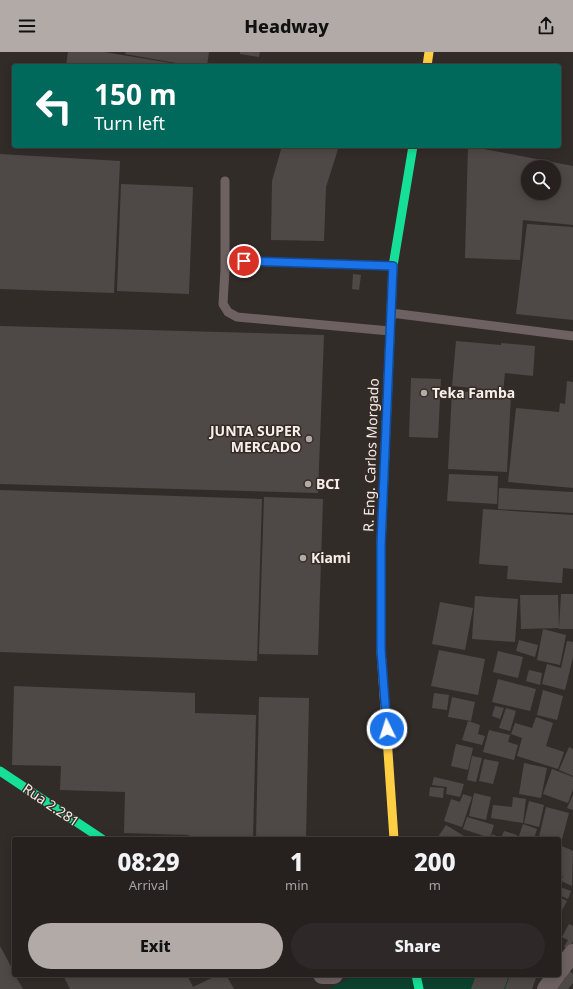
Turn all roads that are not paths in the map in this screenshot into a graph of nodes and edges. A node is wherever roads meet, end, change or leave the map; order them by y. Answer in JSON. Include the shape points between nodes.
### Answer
{"nodes":[{"id":1,"x":429,"y":52,"type":"edge"},
{"id":2,"x":427,"y":64,"type":"edge"},
{"id":3,"x":413,"y":148,"type":"edge"},
{"id":4,"x":225,"y":181,"type":"dead end"},
{"id":5,"x":393,"y":266,"type":"junction"},
{"id":6,"x":225,"y":269,"type":"junction"},
{"id":7,"x":391,"y":314,"type":"junction"},
{"id":8,"x":390,"y":331,"type":"junction"},
{"id":9,"x":573,"y":336,"type":"edge"},
{"id":10,"x":0,"y":771,"type":"edge"},
{"id":11,"x":99,"y":837,"type":"edge"},
{"id":12,"x":394,"y":837,"type":"edge"},
{"id":13,"x":573,"y":953,"type":"edge"},
{"id":14,"x":561,"y":968,"type":"edge"},
{"id":15,"x":416,"y":977,"type":"edge"},
{"id":16,"x":555,"y":977,"type":"edge"},
{"id":17,"x":419,"y":989,"type":"edge"},
{"id":18,"x":546,"y":989,"type":"edge"}],
"edges":[{"from":1,"to":2,"type":"street"},
{"from":3,"to":5,"type":"street","name":"R. Eng. Carlos Morgado"},
{"from":4,"to":6,"type":"lane"},
{"from":5,"to":6,"type":"lane","via":[[244,261],[234,263]]},
{"from":5,"to":7,"type":"street","name":"R. Eng. Carlos Morgado"},
{"from":6,"to":8,"type":"lane","via":[[223,304],[228,312],[237,317]]},
{"from":7,"to":8,"type":"street","name":"R. Eng. Carlos Morgado"},
{"from":7,"to":9,"type":"lane"},
{"from":8,"to":12,"type":"street","name":"R. Eng. Carlos Morgado","via":[[381,544],[381,650]]},
{"from":10,"to":11,"type":"street","name":"Rua 2.281"},
{"from":13,"to":14,"type":"street"},
{"from":15,"to":17,"type":"street"},
{"from":16,"to":18,"type":"street"}]}
